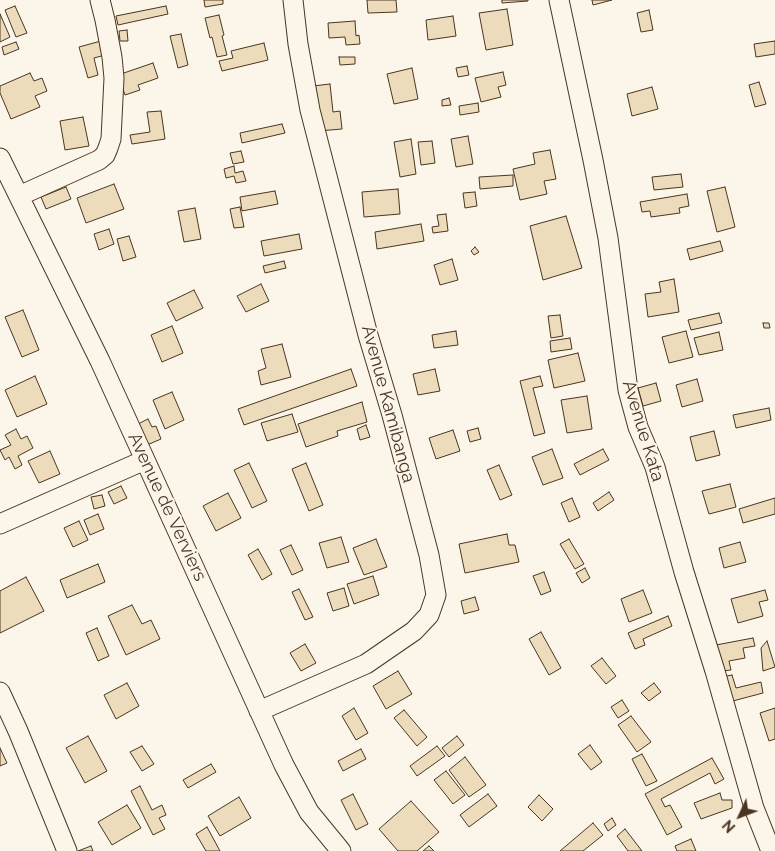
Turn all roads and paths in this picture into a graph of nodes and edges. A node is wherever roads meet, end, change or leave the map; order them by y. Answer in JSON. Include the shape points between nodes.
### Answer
{"nodes":[{"id":1,"x":100,"y":0,"type":"edge"},
{"id":2,"x":292,"y":0,"type":"edge"},
{"id":3,"x":559,"y":0,"type":"edge"},
{"id":4,"x":0,"y":158,"type":"edge"},
{"id":5,"x":19,"y":196,"type":"junction"},
{"id":6,"x":145,"y":460,"type":"junction"},
{"id":7,"x":0,"y":524,"type":"edge"},
{"id":8,"x":0,"y":692,"type":"edge"},
{"id":9,"x":259,"y":711,"type":"junction"},
{"id":10,"x":67,"y":851,"type":"edge"},
{"id":11,"x":341,"y":851,"type":"edge"},
{"id":12,"x":770,"y":851,"type":"edge"}],
"edges":[{"from":1,"to":5,"type":"street","via":[[114,78],[108,148],[99,160]]},
{"from":2,"to":9,"type":"street","name":"Avenue Kamibanga","via":[[310,110],[392,414],[436,596],[429,615],[414,631],[366,664]]},
{"from":3,"to":12,"type":"street","name":"Avenue Kata","via":[[608,238],[628,390],[638,427],[664,495],[670,526],[754,808]]},
{"from":4,"to":5,"type":"street","name":"Avenue de Verviers"},
{"from":5,"to":6,"type":"street","name":"Avenue de Verviers"},
{"from":6,"to":7,"type":"street"},
{"from":6,"to":9,"type":"street","name":"Avenue de Verviers"},
{"from":8,"to":10,"type":"street"},
{"from":9,"to":11,"type":"street","name":"Avenue de Verviers","via":[[308,812]]}]}
